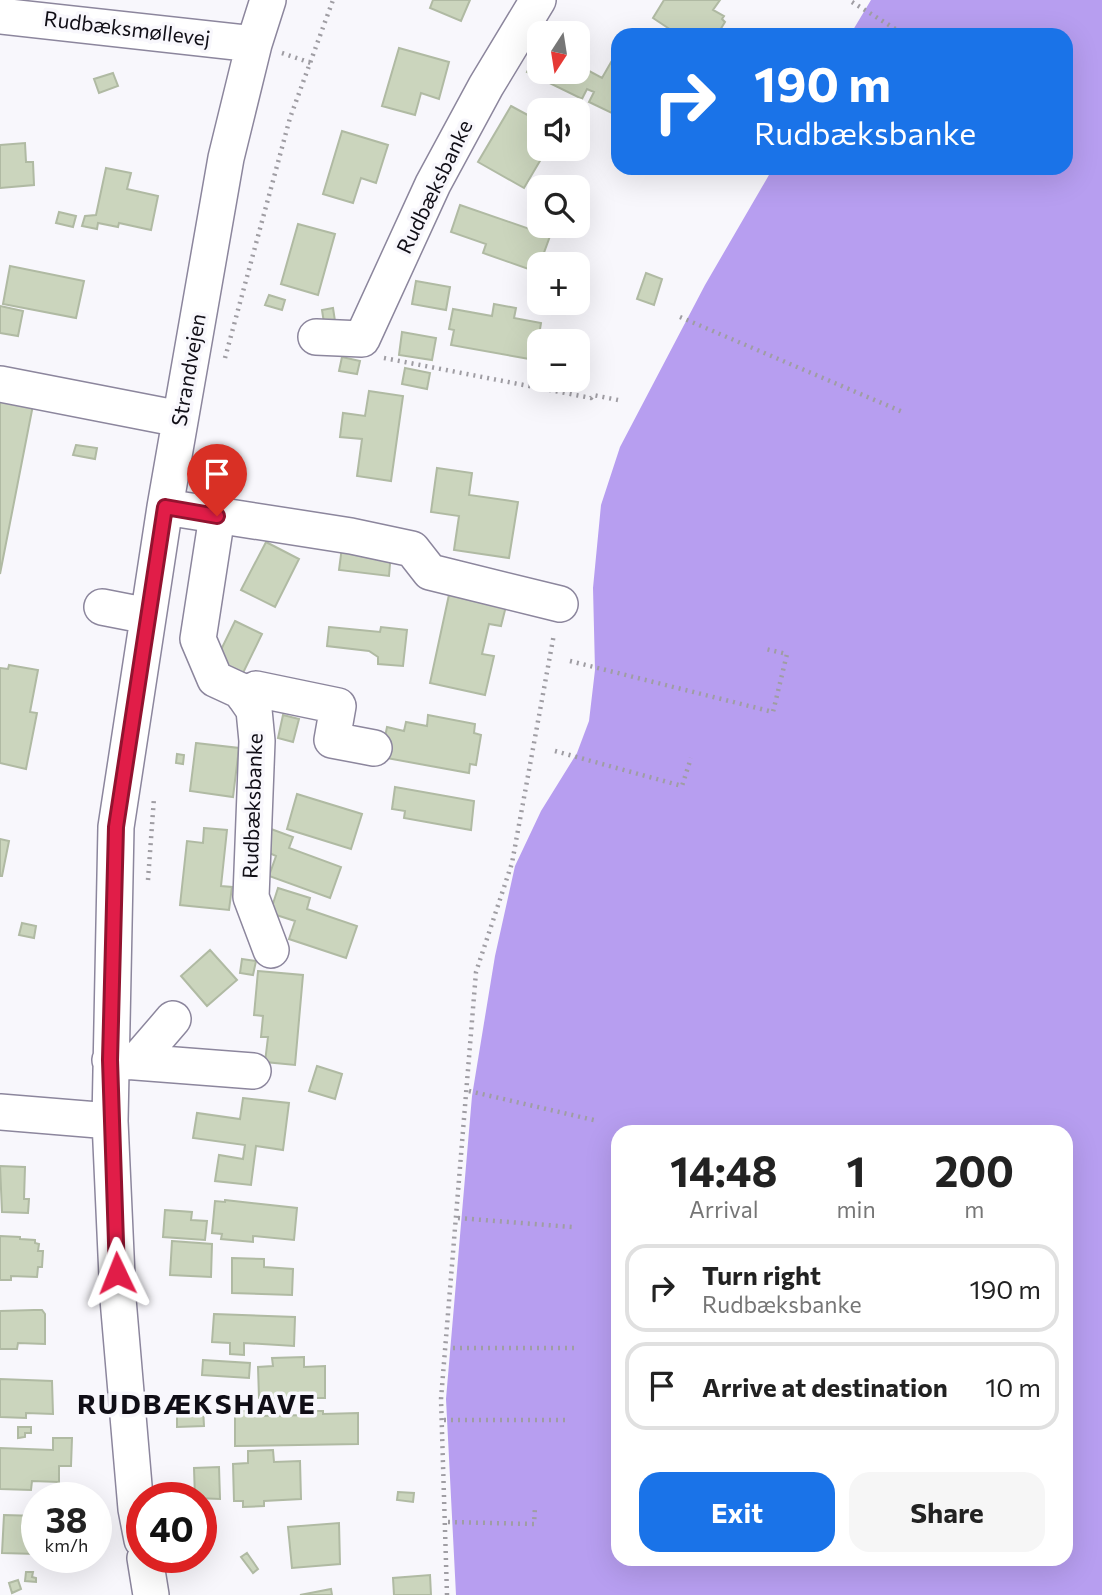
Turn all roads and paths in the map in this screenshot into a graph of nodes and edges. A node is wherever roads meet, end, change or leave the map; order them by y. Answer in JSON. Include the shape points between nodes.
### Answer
{"nodes":[{"id":1,"x":268,"y":0,"type":"edge"},
{"id":2,"x":333,"y":0,"type":"edge"},
{"id":3,"x":538,"y":0,"type":"edge"},
{"id":4,"x":852,"y":2,"type":"dead end"},
{"id":5,"x":0,"y":16,"type":"edge"},
{"id":6,"x":894,"y":28,"type":"edge"},
{"id":7,"x":254,"y":44,"type":"junction"},
{"id":8,"x":680,"y":317,"type":"dead end"},
{"id":9,"x":316,"y":337,"type":"dead end"},
{"id":10,"x":362,"y":339,"type":"junction"},
{"id":11,"x":223,"y":363,"type":"dead end"},
{"id":12,"x":0,"y":384,"type":"edge"},
{"id":13,"x":618,"y":400,"type":"dead end"},
{"id":14,"x":905,"y":414,"type":"dead end"},
{"id":15,"x":180,"y":419,"type":"junction"},
{"id":16,"x":165,"y":507,"type":"junction"},
{"id":17,"x":217,"y":516,"type":"junction"},
{"id":18,"x":560,"y":604,"type":"joint"},
{"id":19,"x":102,"y":607,"type":"dead end"},
{"id":20,"x":148,"y":616,"type":"junction"},
{"id":21,"x":766,"y":649,"type":"dead end"},
{"id":22,"x":570,"y":662,"type":"dead end"},
{"id":23,"x":244,"y":696,"type":"junction"},
{"id":24,"x":374,"y":748,"type":"dead end"},
{"id":25,"x":555,"y":751,"type":"dead end"},
{"id":26,"x":691,"y":758,"type":"dead end"},
{"id":27,"x":271,"y":950,"type":"dead end"},
{"id":28,"x":173,"y":1019,"type":"dead end"},
{"id":29,"x":123,"y":1061,"type":"junction"},
{"id":30,"x":253,"y":1071,"type":"dead end"},
{"id":31,"x":469,"y":1091,"type":"dead end"},
{"id":32,"x":0,"y":1112,"type":"edge"},
{"id":33,"x":110,"y":1121,"type":"junction"},
{"id":34,"x":598,"y":1121,"type":"dead end"},
{"id":35,"x":458,"y":1218,"type":"dead end"},
{"id":36,"x":572,"y":1227,"type":"dead end"},
{"id":37,"x":453,"y":1348,"type":"dead end"},
{"id":38,"x":576,"y":1348,"type":"dead end"},
{"id":39,"x":444,"y":1420,"type":"dead end"},
{"id":40,"x":569,"y":1420,"type":"dead end"},
{"id":41,"x":134,"y":1482,"type":"edge"},
{"id":42,"x":535,"y":1507,"type":"dead end"},
{"id":43,"x":448,"y":1522,"type":"dead end"},
{"id":44,"x":147,"y":1573,"type":"edge"},
{"id":45,"x":151,"y":1595,"type":"edge"},
{"id":46,"x":447,"y":1595,"type":"edge"}],
"edges":[{"from":1,"to":7,"type":"street","name":"Strandvejen"},
{"from":2,"to":11,"type":"path","via":[[290,118]]},
{"from":3,"to":10,"type":"street","name":"Rudbæksbanke","via":[[433,184]]},
{"from":4,"to":6,"type":"path"},
{"from":5,"to":7,"type":"street","name":"Rudbæksmøllevej"},
{"from":7,"to":15,"type":"street","name":"Strandvejen","via":[[226,158]]},
{"from":8,"to":14,"type":"path"},
{"from":9,"to":10,"type":"street"},
{"from":10,"to":13,"type":"path","via":[[369,355]]},
{"from":12,"to":15,"type":"street"},
{"from":15,"to":16,"type":"street","name":"Strandvejen"},
{"from":16,"to":17,"type":"street"},
{"from":16,"to":20,"type":"street","name":"Strandvejen"},
{"from":17,"to":18,"type":"street","via":[[412,549],[430,572]]},
{"from":17,"to":23,"type":"street","via":[[198,639],[215,679]]},
{"from":18,"to":46,"type":"path","via":[[512,863],[476,972],[441,1398]]},
{"from":19,"to":20,"type":"street"},
{"from":20,"to":29,"type":"street","name":"Strandvejen","via":[[116,827]]},
{"from":21,"to":22,"type":"path","via":[[787,654],[773,712]]},
{"from":23,"to":24,"type":"street","via":[[256,690],[338,706],[332,740]]},
{"from":23,"to":27,"type":"street","name":"Rudbæksbanke","via":[[254,710],[257,741],[251,897]]},
{"from":25,"to":26,"type":"path","via":[[682,786]]},
{"from":28,"to":29,"type":"street"},
{"from":29,"to":30,"type":"street"},
{"from":29,"to":33,"type":"street","name":"Strandvejen"},
{"from":31,"to":34,"type":"path"},
{"from":32,"to":33,"type":"street"},
{"from":33,"to":41,"type":"street","name":"Strandvejen","via":[[118,1299]]},
{"from":35,"to":36,"type":"path"},
{"from":37,"to":38,"type":"path"},
{"from":39,"to":40,"type":"path"},
{"from":42,"to":43,"type":"path","via":[[534,1524]]},
{"from":44,"to":45,"type":"street"}]}
